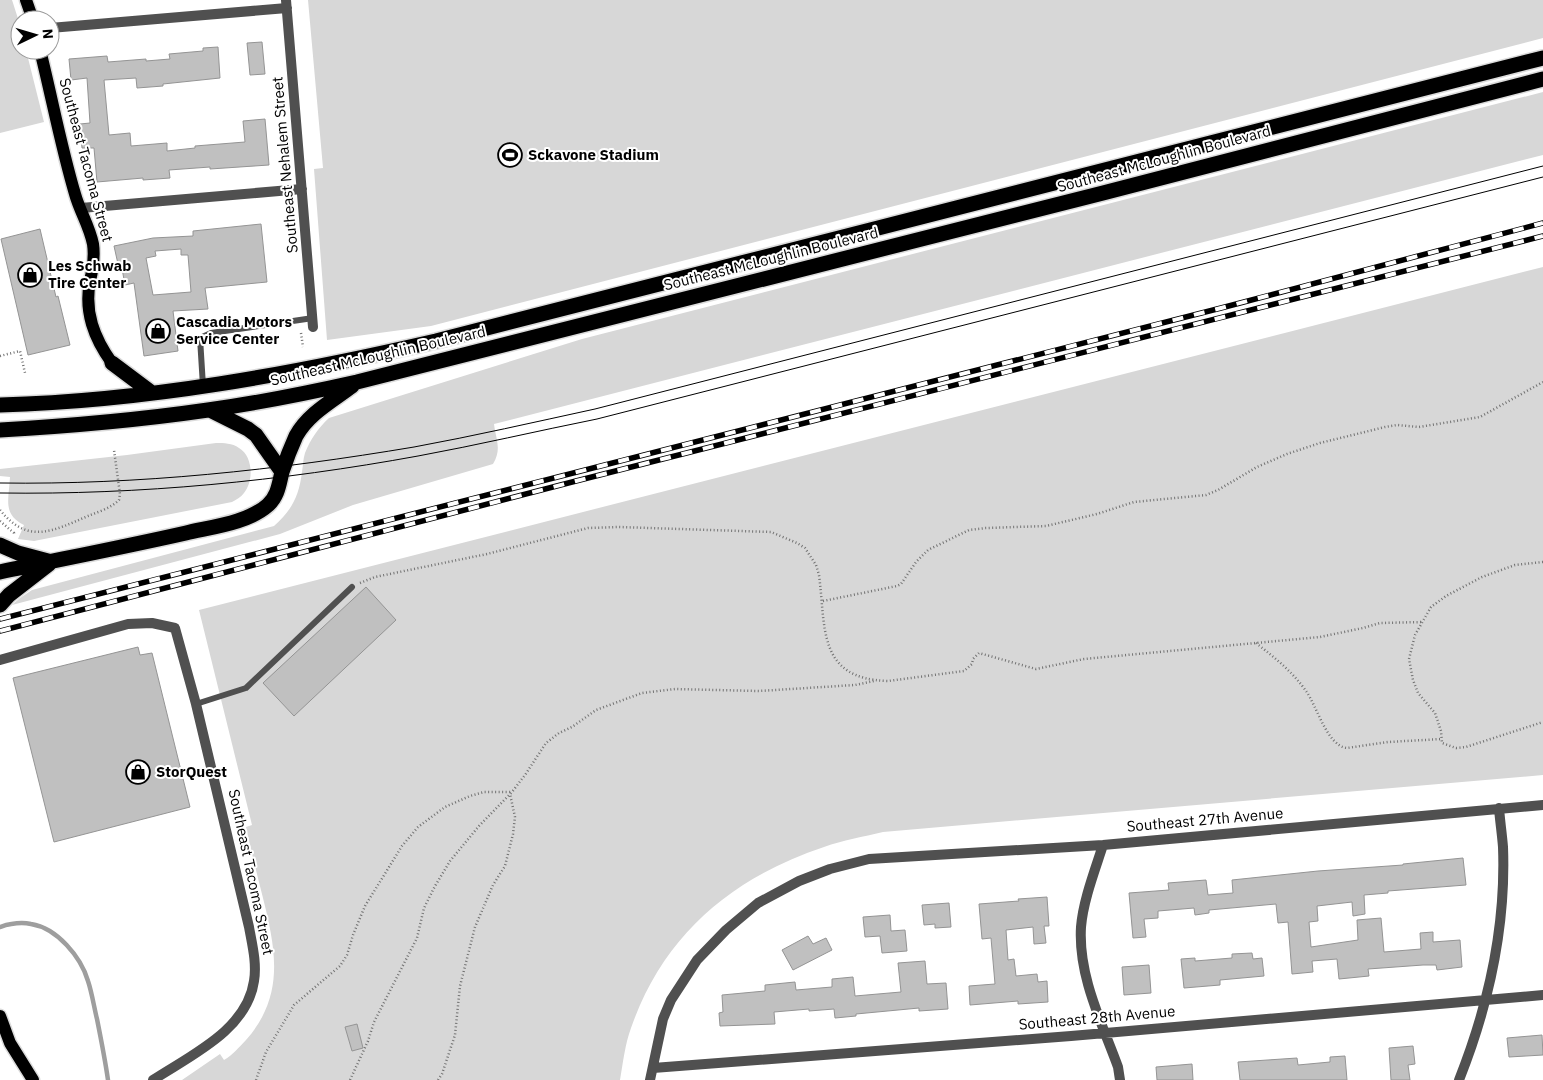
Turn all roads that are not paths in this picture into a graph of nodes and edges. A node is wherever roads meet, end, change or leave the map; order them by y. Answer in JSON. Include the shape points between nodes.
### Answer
{"nodes":[{"id":1,"x":287,"y":4,"type":"edge"},
{"id":2,"x":60,"y":27,"type":"edge"},
{"id":3,"x":1543,"y":58,"type":"edge"},
{"id":4,"x":42,"y":60,"type":"edge"},
{"id":5,"x":1543,"y":78,"type":"edge"},
{"id":6,"x":302,"y":189,"type":"junction"},
{"id":7,"x":81,"y":208,"type":"junction"},
{"id":8,"x":313,"y":323,"type":"joint"},
{"id":9,"x":112,"y":362,"type":"joint"},
{"id":10,"x":358,"y":382,"type":"junction"},
{"id":11,"x":203,"y":386,"type":"junction"},
{"id":12,"x":152,"y":393,"type":"junction"},
{"id":13,"x":0,"y":405,"type":"edge"},
{"id":14,"x":210,"y":410,"type":"junction"},
{"id":15,"x":0,"y":430,"type":"edge"},
{"id":16,"x":282,"y":472,"type":"junction"},
{"id":17,"x":0,"y":545,"type":"edge"},
{"id":18,"x":52,"y":562,"type":"junction"},
{"id":19,"x":0,"y":572,"type":"edge"},
{"id":20,"x":352,"y":587,"type":"road end"},
{"id":21,"x":0,"y":605,"type":"edge"},
{"id":22,"x":0,"y":660,"type":"edge"},
{"id":23,"x":196,"y":704,"type":"junction"},
{"id":24,"x":1543,"y":805,"type":"edge"},
{"id":25,"x":1499,"y":808,"type":"junction"},
{"id":26,"x":1103,"y":845,"type":"junction"},
{"id":27,"x":1543,"y":995,"type":"edge"},
{"id":28,"x":1486,"y":1000,"type":"junction"},
{"id":29,"x":0,"y":1016,"type":"edge"},
{"id":30,"x":1106,"y":1032,"type":"junction"},
{"id":31,"x":653,"y":1068,"type":"junction"},
{"id":32,"x":33,"y":1080,"type":"edge"},
{"id":33,"x":153,"y":1080,"type":"edge"},
{"id":34,"x":650,"y":1080,"type":"edge"},
{"id":35,"x":1120,"y":1080,"type":"edge"},
{"id":36,"x":1459,"y":1080,"type":"edge"}],
"edges":[{"from":1,"to":2,"type":"street"},
{"from":1,"to":6,"type":"street","name":"Southeast Nehalem Street"},
{"from":3,"to":11,"type":"highway","name":"Southeast McLoughlin Boulevard","via":[[436,341]]},
{"from":4,"to":7,"type":"main road","name":"Southeast Tacoma Street"},
{"from":5,"to":10,"type":"highway","name":"Southeast McLoughlin Boulevard"},
{"from":6,"to":7,"type":"street"},
{"from":6,"to":8,"type":"street","name":"Southeast Nehalem Street"},
{"from":7,"to":9,"type":"main road","name":"Southeast Tacoma Street","via":[[89,227],[94,257],[88,295],[89,312],[100,346]]},
{"from":8,"to":11,"type":"lane","via":[[211,333],[200,338]]},
{"from":9,"to":12,"type":"highway"},
{"from":10,"to":14,"type":"highway","name":"Southeast McLoughlin Boulevard"},
{"from":10,"to":16,"type":"highway","via":[[306,422],[296,437]]},
{"from":11,"to":12,"type":"highway","name":"Southeast McLoughlin Boulevard"},
{"from":12,"to":13,"type":"highway","name":"Southeast McLoughlin Boulevard"},
{"from":14,"to":15,"type":"highway","name":"Southeast McLoughlin Boulevard","via":[[98,424]]},
{"from":14,"to":16,"type":"highway","via":[[256,435]]},
{"from":16,"to":18,"type":"highway","via":[[276,495],[251,516]]},
{"from":17,"to":18,"type":"highway"},
{"from":18,"to":19,"type":"highway"},
{"from":18,"to":21,"type":"highway"},
{"from":20,"to":23,"type":"lane","via":[[246,688]]},
{"from":22,"to":23,"type":"street","name":"Southeast Tacoma Street","via":[[128,624],[152,623],[175,628]]},
{"from":23,"to":33,"type":"street","name":"Southeast Tacoma Street","via":[[249,927],[254,980],[245,1008],[231,1025]]},
{"from":24,"to":25,"type":"street","name":"Southeast 27th Avenue"},
{"from":25,"to":26,"type":"street","name":"Southeast 27th Avenue"},
{"from":25,"to":28,"type":"street","via":[[1503,847],[1501,902]]},
{"from":26,"to":30,"type":"street","via":[[1081,927],[1088,986]]},
{"from":26,"to":31,"type":"street","name":"Southeast 27th Avenue","via":[[869,859],[799,881],[758,903],[697,960],[671,1000],[663,1019]]},
{"from":27,"to":28,"type":"street","name":"Southeast 28th Avenue"},
{"from":28,"to":30,"type":"street","name":"Southeast 28th Avenue"},
{"from":28,"to":36,"type":"street"},
{"from":29,"to":32,"type":"main road","via":[[10,1043]]},
{"from":30,"to":31,"type":"street","name":"Southeast 28th Avenue"},
{"from":30,"to":35,"type":"street"},
{"from":31,"to":34,"type":"street","name":"Southeast 27th Avenue"}]}
